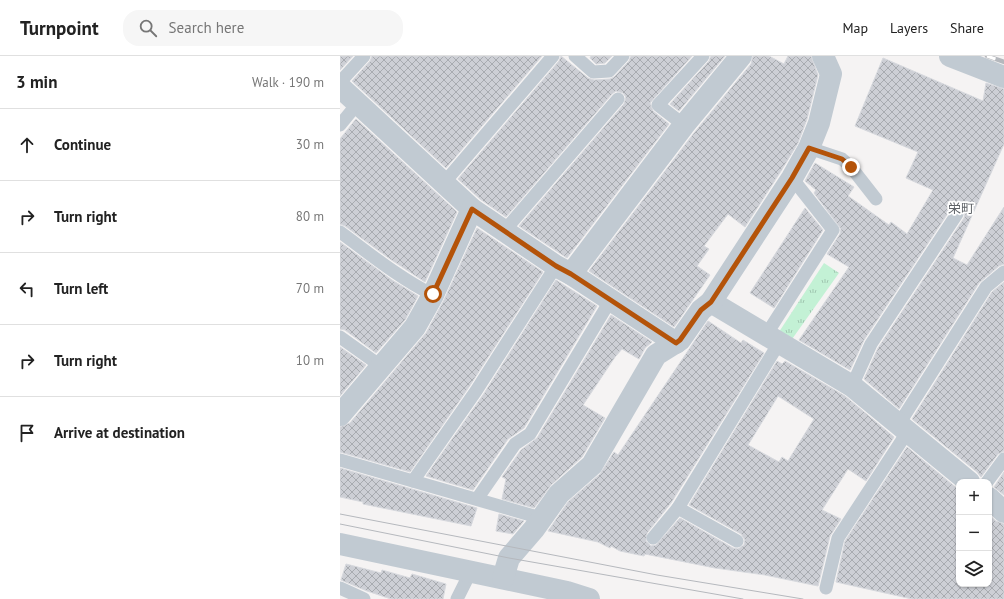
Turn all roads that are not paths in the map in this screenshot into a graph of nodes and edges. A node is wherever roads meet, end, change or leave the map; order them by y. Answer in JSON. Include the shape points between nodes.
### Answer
{"nodes":[{"id":1,"x":364,"y":56,"type":"edge"},
{"id":2,"x":553,"y":56,"type":"edge"},
{"id":3,"x":575,"y":56,"type":"edge"},
{"id":4,"x":623,"y":56,"type":"edge"},
{"id":5,"x":703,"y":56,"type":"edge"},
{"id":6,"x":741,"y":56,"type":"edge"},
{"id":7,"x":823,"y":56,"type":"edge"},
{"id":8,"x":950,"y":56,"type":"edge"},
{"id":9,"x":1004,"y":77,"type":"edge"},
{"id":10,"x":340,"y":82,"type":"edge"},
{"id":11,"x":340,"y":87,"type":"edge"},
{"id":12,"x":618,"y":99,"type":"dead end"},
{"id":13,"x":358,"y":103,"type":"junction"},
{"id":14,"x":340,"y":125,"type":"edge"},
{"id":15,"x":684,"y":125,"type":"junction"},
{"id":16,"x":809,"y":148,"type":"junction"},
{"id":17,"x":792,"y":178,"type":"junction"},
{"id":18,"x":443,"y":184,"type":"junction"},
{"id":19,"x":876,"y":200,"type":"dead end"},
{"id":20,"x":472,"y":209,"type":"junction"},
{"id":21,"x":957,"y":214,"type":"dead end"},
{"id":22,"x":505,"y":230,"type":"junction"},
{"id":23,"x":340,"y":232,"type":"edge"},
{"id":24,"x":564,"y":270,"type":"junction"},
{"id":25,"x":1004,"y":272,"type":"edge"},
{"id":26,"x":433,"y":294,"type":"junction"},
{"id":27,"x":610,"y":301,"type":"junction"},
{"id":28,"x":711,"y":302,"type":"junction"},
{"id":29,"x":340,"y":337,"type":"edge"},
{"id":30,"x":772,"y":339,"type":"junction"},
{"id":31,"x":676,"y":343,"type":"junction"},
{"id":32,"x":382,"y":367,"type":"junction"},
{"id":33,"x":852,"y":386,"type":"junction"},
{"id":34,"x":340,"y":415,"type":"edge"},
{"id":35,"x":903,"y":428,"type":"junction"},
{"id":36,"x":1004,"y":459,"type":"edge"},
{"id":37,"x":340,"y":460,"type":"edge"},
{"id":38,"x":965,"y":479,"type":"edge"},
{"id":39,"x":989,"y":479,"type":"edge"},
{"id":40,"x":413,"y":481,"type":"junction"},
{"id":41,"x":477,"y":499,"type":"junction"},
{"id":42,"x":992,"y":501,"type":"edge"},
{"id":43,"x":678,"y":508,"type":"junction"},
{"id":44,"x":1004,"y":512,"type":"edge"},
{"id":45,"x":541,"y":518,"type":"junction"},
{"id":46,"x":653,"y":538,"type":"dead end"},
{"id":47,"x":737,"y":542,"type":"dead end"},
{"id":48,"x":341,"y":546,"type":"edge"},
{"id":49,"x":471,"y":571,"type":"junction"},
{"id":50,"x":503,"y":578,"type":"junction"},
{"id":51,"x":340,"y":588,"type":"edge"},
{"id":52,"x":826,"y":588,"type":"dead end"},
{"id":53,"x":364,"y":599,"type":"edge"},
{"id":54,"x":457,"y":599,"type":"edge"},
{"id":55,"x":589,"y":599,"type":"edge"}],
"edges":[{"from":1,"to":10,"type":"lane"},
{"from":2,"to":18,"type":"lane"},
{"from":3,"to":4,"type":"lane","via":[[593,72],[609,71]]},
{"from":5,"to":15,"type":"lane","via":[[658,105]]},
{"from":6,"to":15,"type":"street"},
{"from":7,"to":16,"type":"street","via":[[831,74],[819,123]]},
{"from":8,"to":9,"type":"street"},
{"from":11,"to":13,"type":"street"},
{"from":12,"to":22,"type":"lane"},
{"from":13,"to":14,"type":"lane"},
{"from":13,"to":18,"type":"street"},
{"from":15,"to":24,"type":"street"},
{"from":16,"to":17,"type":"street"},
{"from":16,"to":19,"type":"lane","via":[[842,159]]},
{"from":17,"to":28,"type":"street"},
{"from":17,"to":30,"type":"lane","via":[[833,230]]},
{"from":18,"to":20,"type":"street"},
{"from":20,"to":22,"type":"street"},
{"from":20,"to":26,"type":"street"},
{"from":21,"to":33,"type":"lane","via":[[871,344]]},
{"from":22,"to":24,"type":"street"},
{"from":23,"to":26,"type":"lane","via":[[419,288]]},
{"from":24,"to":27,"type":"street"},
{"from":24,"to":40,"type":"lane"},
{"from":25,"to":35,"type":"lane","via":[[986,287]]},
{"from":26,"to":32,"type":"street","via":[[416,327]]},
{"from":27,"to":31,"type":"street"},
{"from":27,"to":41,"type":"lane","via":[[530,434],[515,444]]},
{"from":28,"to":30,"type":"street"},
{"from":28,"to":31,"type":"street","via":[[701,310]]},
{"from":29,"to":32,"type":"lane"},
{"from":30,"to":33,"type":"street"},
{"from":30,"to":43,"type":"lane"},
{"from":31,"to":45,"type":"street","via":[[656,355],[592,465],[559,494]]},
{"from":32,"to":34,"type":"street"},
{"from":33,"to":35,"type":"street"},
{"from":35,"to":38,"type":"street"},
{"from":35,"to":52,"type":"lane","via":[[838,538]]},
{"from":36,"to":39,"type":"lane"},
{"from":37,"to":40,"type":"lane"},
{"from":40,"to":41,"type":"lane"},
{"from":41,"to":45,"type":"lane"},
{"from":42,"to":44,"type":"street"},
{"from":43,"to":46,"type":"lane"},
{"from":43,"to":47,"type":"lane"},
{"from":45,"to":50,"type":"street","via":[[509,558]]},
{"from":48,"to":49,"type":"street"},
{"from":49,"to":50,"type":"street"},
{"from":49,"to":54,"type":"lane"},
{"from":50,"to":55,"type":"street"},
{"from":51,"to":53,"type":"lane"}]}
